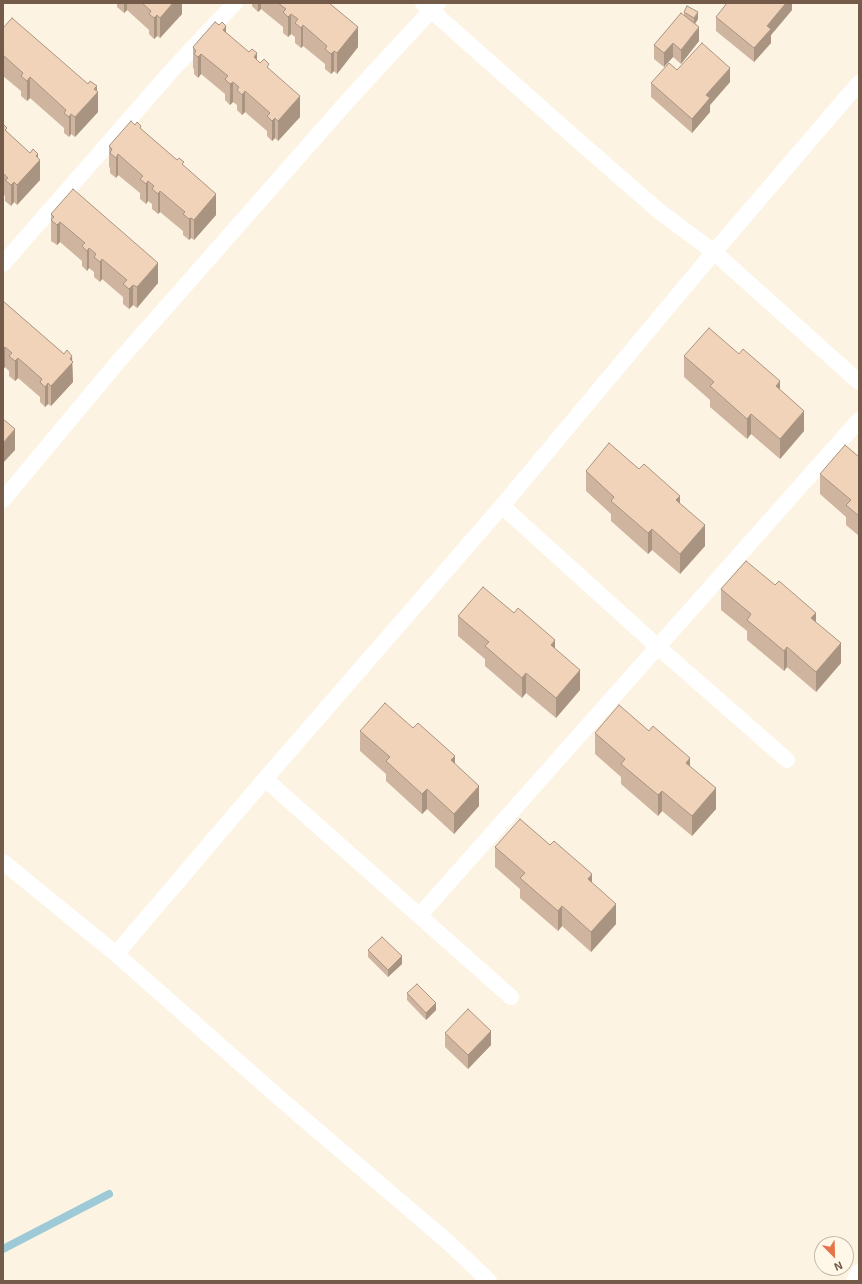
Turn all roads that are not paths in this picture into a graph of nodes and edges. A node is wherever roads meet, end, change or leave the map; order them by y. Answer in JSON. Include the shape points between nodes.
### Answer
{"nodes":[{"id":1,"x":235,"y":3,"type":"edge"},
{"id":2,"x":431,"y":5,"type":"edge"},
{"id":3,"x":859,"y":83,"type":"edge"},
{"id":4,"x":714,"y":252,"type":"junction"},
{"id":5,"x":3,"y":264,"type":"edge"},
{"id":6,"x":859,"y":382,"type":"edge"},
{"id":7,"x":859,"y":420,"type":"edge"},
{"id":8,"x":3,"y":500,"type":"edge"},
{"id":9,"x":502,"y":506,"type":"junction"},
{"id":10,"x":658,"y":647,"type":"junction"},
{"id":11,"x":787,"y":760,"type":"dead end"},
{"id":12,"x":265,"y":779,"type":"junction"},
{"id":13,"x":3,"y":862,"type":"edge"},
{"id":14,"x":419,"y":916,"type":"junction"},
{"id":15,"x":116,"y":954,"type":"junction"},
{"id":16,"x":511,"y":997,"type":"dead end"},
{"id":17,"x":859,"y":1272,"type":"edge"},
{"id":18,"x":489,"y":1281,"type":"edge"},
{"id":19,"x":854,"y":1281,"type":"edge"}],
"edges":[{"from":1,"to":5,"type":"lane","via":[[173,69]]},
{"from":2,"to":4,"type":"lane","via":[[574,137],[660,212]]},
{"from":2,"to":8,"type":"lane","via":[[117,363]]},
{"from":3,"to":4,"type":"lane"},
{"from":4,"to":6,"type":"lane"},
{"from":4,"to":9,"type":"lane"},
{"from":7,"to":10,"type":"lane"},
{"from":9,"to":10,"type":"lane"},
{"from":9,"to":12,"type":"lane"},
{"from":10,"to":11,"type":"lane"},
{"from":10,"to":14,"type":"lane"},
{"from":12,"to":14,"type":"lane"},
{"from":12,"to":15,"type":"lane"},
{"from":13,"to":15,"type":"lane"},
{"from":14,"to":16,"type":"lane"},
{"from":15,"to":18,"type":"lane","via":[[449,1243]]},
{"from":17,"to":19,"type":"lane"}]}
